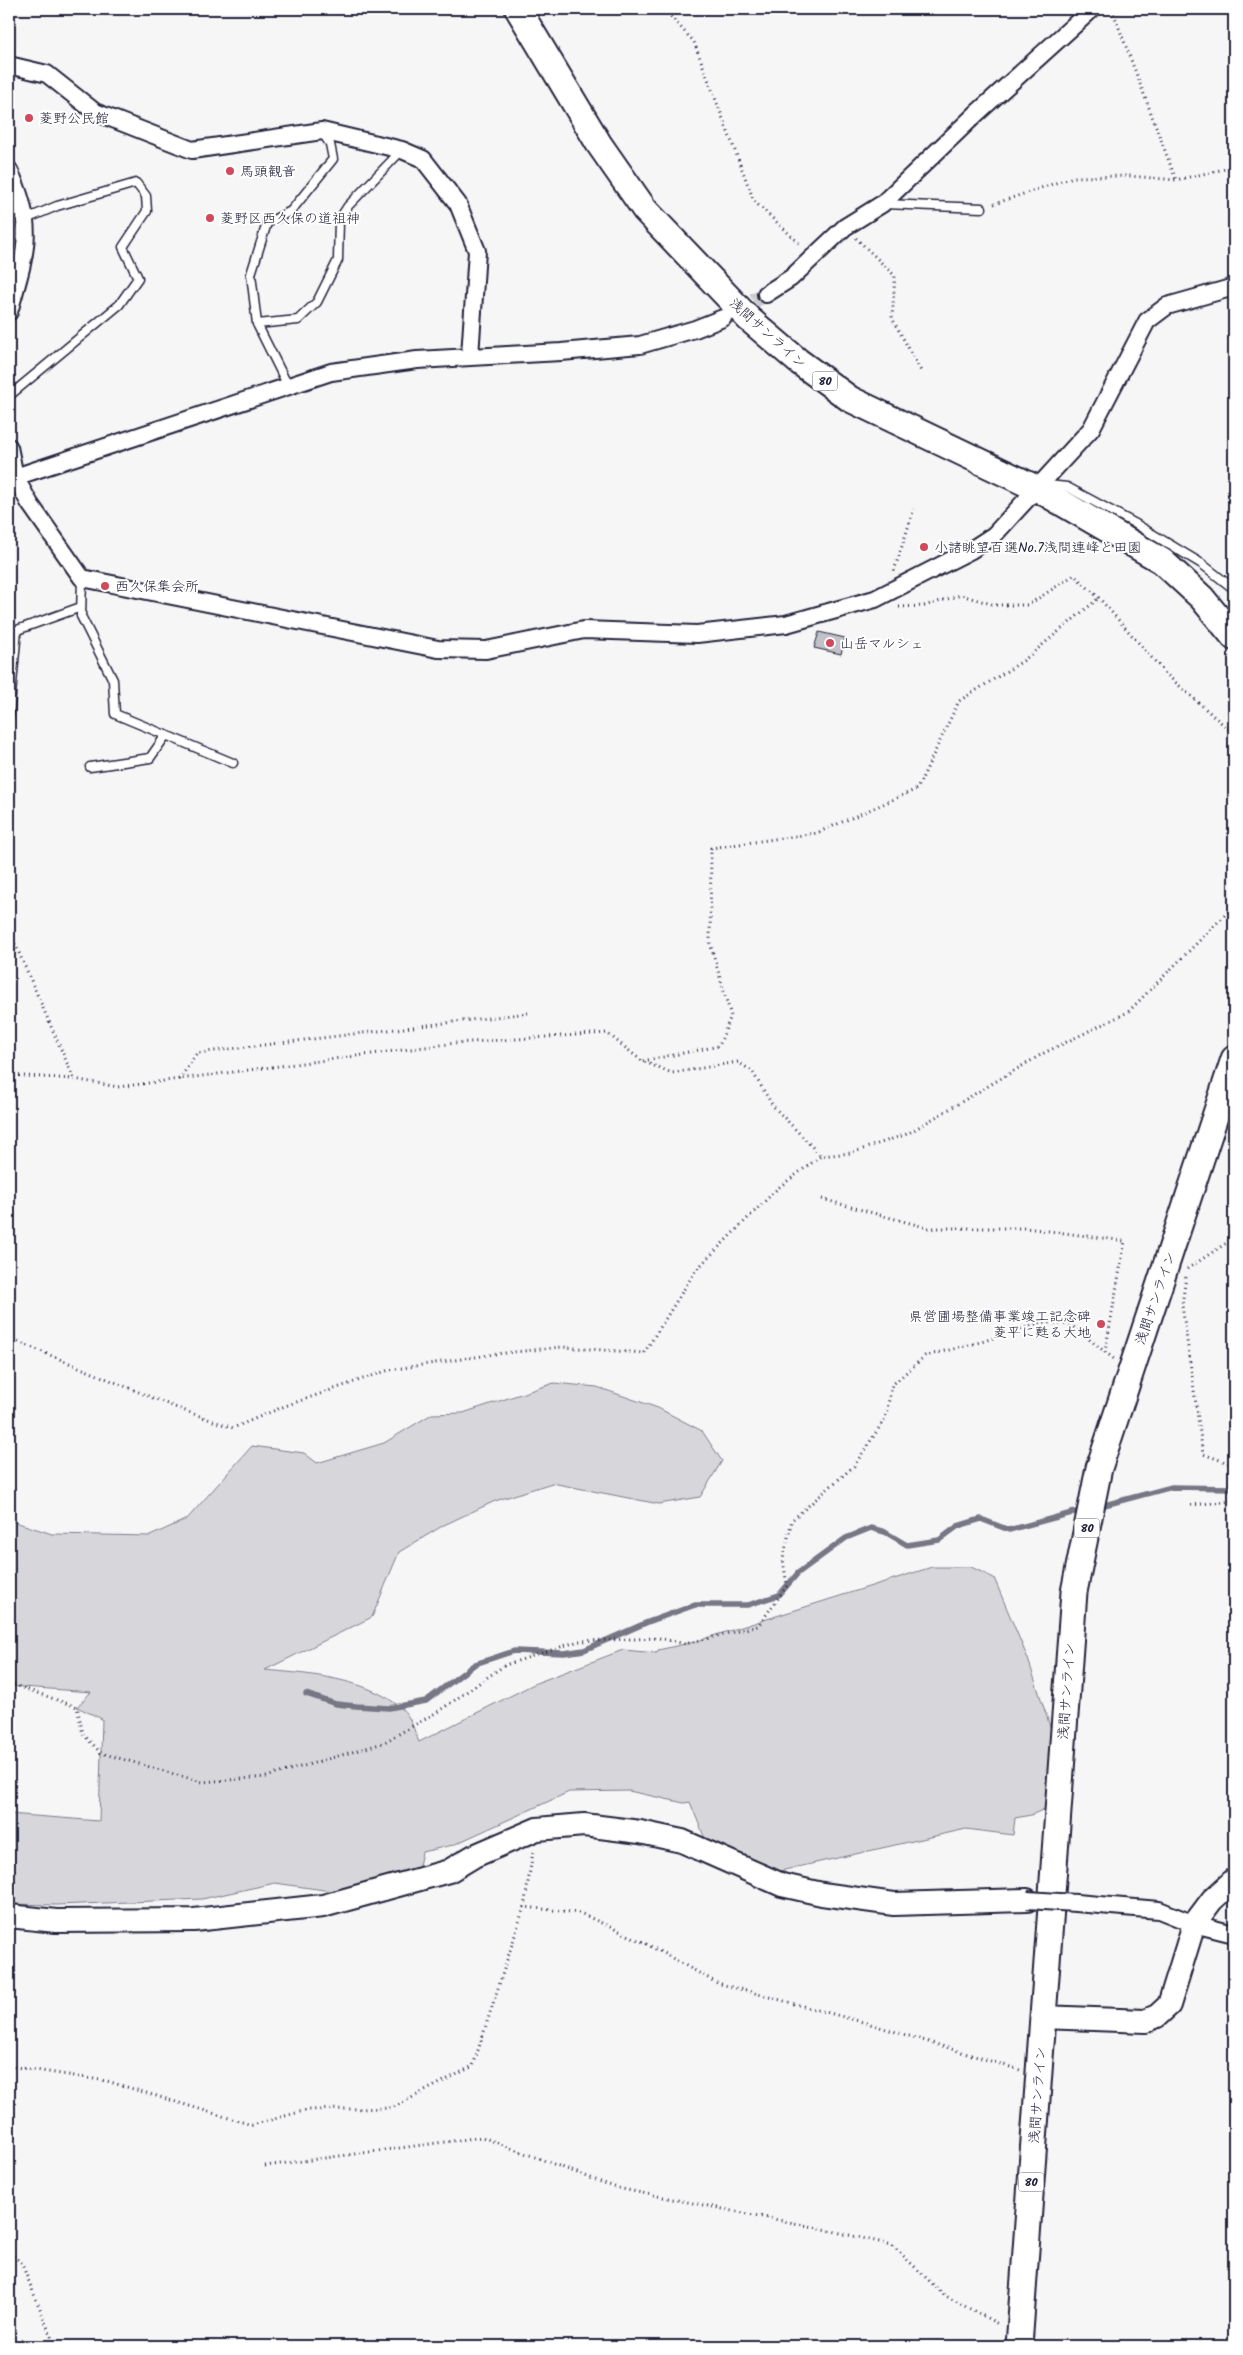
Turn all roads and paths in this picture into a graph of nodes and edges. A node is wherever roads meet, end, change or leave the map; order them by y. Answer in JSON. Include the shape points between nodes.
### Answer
{"nodes":[{"id":1,"x":518,"y":9,"type":"edge"},
{"id":2,"x":664,"y":9,"type":"edge"},
{"id":3,"x":1092,"y":9,"type":"edge"},
{"id":4,"x":1112,"y":9,"type":"edge"},
{"id":5,"x":9,"y":65,"type":"edge"},
{"id":6,"x":322,"y":131,"type":"junction"},
{"id":7,"x":402,"y":150,"type":"junction"},
{"id":8,"x":1234,"y":166,"type":"edge"},
{"id":9,"x":9,"y":170,"type":"edge"},
{"id":10,"x":1176,"y":180,"type":"junction"},
{"id":11,"x":882,"y":204,"type":"junction"},
{"id":12,"x":982,"y":208,"type":"joint"},
{"id":13,"x":26,"y":219,"type":"junction"},
{"id":14,"x":844,"y":227,"type":"junction"},
{"id":15,"x":813,"y":256,"type":"junction"},
{"id":16,"x":1234,"y":288,"type":"edge"},
{"id":17,"x":766,"y":294,"type":"tunnel mouth"},
{"id":18,"x":9,"y":312,"type":"edge"},
{"id":19,"x":723,"y":318,"type":"tunnel mouth"},
{"id":20,"x":257,"y":324,"type":"junction"},
{"id":21,"x":470,"y":356,"type":"junction"},
{"id":22,"x":922,"y":373,"type":"dead end"},
{"id":23,"x":288,"y":386,"type":"junction"},
{"id":24,"x":9,"y":396,"type":"edge"},
{"id":25,"x":9,"y":447,"type":"edge"},
{"id":26,"x":12,"y":478,"type":"edge"},
{"id":27,"x":1040,"y":487,"type":"junction"},
{"id":28,"x":914,"y":509,"type":"dead end"},
{"id":29,"x":82,"y":578,"type":"junction"},
{"id":30,"x":1234,"y":589,"type":"edge"},
{"id":31,"x":881,"y":596,"type":"junction"},
{"id":32,"x":1099,"y":598,"type":"junction"},
{"id":33,"x":81,"y":607,"type":"junction"},
{"id":34,"x":1234,"y":637,"type":"edge"},
{"id":35,"x":9,"y":717,"type":"edge"},
{"id":36,"x":1234,"y":734,"type":"edge"},
{"id":37,"x":166,"y":735,"type":"junction"},
{"id":38,"x":233,"y":763,"type":"dead end"},
{"id":39,"x":90,"y":767,"type":"dead end"},
{"id":40,"x":1234,"y":906,"type":"edge"},
{"id":41,"x":9,"y":930,"type":"edge"},
{"id":42,"x":528,"y":1013,"type":"dead end"},
{"id":43,"x":1234,"y":1059,"type":"edge"},
{"id":44,"x":642,"y":1061,"type":"junction"},
{"id":45,"x":9,"y":1075,"type":"edge"},
{"id":46,"x":74,"y":1079,"type":"junction"},
{"id":47,"x":179,"y":1080,"type":"junction"},
{"id":48,"x":821,"y":1156,"type":"junction"},
{"id":49,"x":822,"y":1200,"type":"dead end"},
{"id":50,"x":1234,"y":1238,"type":"edge"},
{"id":51,"x":9,"y":1338,"type":"edge"},
{"id":52,"x":1105,"y":1352,"type":"junction"},
{"id":53,"x":1130,"y":1372,"type":"junction"},
{"id":54,"x":1234,"y":1465,"type":"edge"},
{"id":55,"x":1234,"y":1502,"type":"edge"},
{"id":56,"x":1191,"y":1505,"type":"dead end"},
{"id":57,"x":9,"y":1683,"type":"edge"},
{"id":58,"x":537,"y":1829,"type":"junction"},
{"id":59,"x":1234,"y":1880,"type":"edge"},
{"id":60,"x":1027,"y":1900,"type":"joint"},
{"id":61,"x":524,"y":1907,"type":"junction"},
{"id":62,"x":9,"y":1916,"type":"edge"},
{"id":63,"x":1194,"y":1924,"type":"junction"},
{"id":64,"x":1234,"y":1934,"type":"edge"},
{"id":65,"x":1042,"y":2017,"type":"junction"},
{"id":66,"x":9,"y":2066,"type":"edge"},
{"id":67,"x":1038,"y":2076,"type":"junction"},
{"id":68,"x":266,"y":2166,"type":"dead end"},
{"id":69,"x":9,"y":2253,"type":"edge"},
{"id":70,"x":1019,"y":2340,"type":"edge"},
{"id":71,"x":55,"y":2346,"type":"edge"}],
"edges":[{"from":1,"to":27,"type":"main road","name":"浅間サンライン","number":"80","via":[[598,144],[645,210],[749,319],[850,399]]},
{"from":2,"to":15,"type":"path","via":[[694,42],[754,201]]},
{"from":3,"to":11,"type":"street"},
{"from":4,"to":10,"type":"path"},
{"from":5,"to":6,"type":"street","via":[[47,74],[95,112],[192,150]]},
{"from":6,"to":7,"type":"street"},
{"from":6,"to":20,"type":"lane","via":[[330,144],[332,159],[291,211],[268,223],[251,274]]},
{"from":7,"to":20,"type":"lane","via":[[348,206],[339,220],[338,260],[317,302],[298,320]]},
{"from":7,"to":21,"type":"street","via":[[423,159],[458,204],[477,251]]},
{"from":8,"to":10,"type":"path"},
{"from":9,"to":13,"type":"street"},
{"from":10,"to":12,"type":"path","via":[[1130,176],[1074,177]]},
{"from":11,"to":12,"type":"lane"},
{"from":11,"to":14,"type":"street"},
{"from":13,"to":18,"type":"street","via":[[28,239]]},
{"from":13,"to":24,"type":"lane","via":[[57,206],[136,183],[146,196],[147,211],[122,247],[138,278],[120,305]]},
{"from":14,"to":15,"type":"street"},
{"from":14,"to":22,"type":"path","via":[[895,276],[892,318]]},
{"from":15,"to":17,"type":"street","via":[[791,278]]},
{"from":16,"to":27,"type":"street","via":[[1167,306],[1147,321],[1091,429]]},
{"from":19,"to":21,"type":"street","via":[[640,345]]},
{"from":20,"to":23,"type":"lane"},
{"from":21,"to":23,"type":"street","via":[[331,372]]},
{"from":23,"to":26,"type":"street"},
{"from":25,"to":26,"type":"street"},
{"from":26,"to":29,"type":"street"},
{"from":27,"to":30,"type":"lane","via":[[1067,487],[1202,564]]},
{"from":27,"to":31,"type":"street","via":[[994,535]]},
{"from":27,"to":34,"type":"main road","name":"浅間サンライン","number":"80","via":[[1162,561],[1202,598]]},
{"from":28,"to":31,"type":"path"},
{"from":29,"to":31,"type":"street","via":[[438,649],[486,650],[584,630],[697,634],[786,624]]},
{"from":29,"to":33,"type":"lane"},
{"from":31,"to":32,"type":"path","via":[[878,608],[924,606],[961,595],[995,605],[1028,605],[1074,576]]},
{"from":32,"to":36,"type":"path","via":[[1166,674]]},
{"from":32,"to":44,"type":"path","via":[[1023,661],[959,701],[917,788],[818,832],[711,848],[710,943],[731,1016],[719,1046]]},
{"from":33,"to":35,"type":"lane","via":[[17,630]]},
{"from":33,"to":37,"type":"lane","via":[[81,616],[113,680],[115,714]]},
{"from":37,"to":38,"type":"lane"},
{"from":37,"to":39,"type":"lane","via":[[150,758]]},
{"from":40,"to":48,"type":"path","via":[[1128,1012],[1044,1053],[906,1134],[850,1153]]},
{"from":41,"to":46,"type":"path"},
{"from":42,"to":47,"type":"path","via":[[197,1053]]},
{"from":43,"to":53,"type":"main road","name":"浅間サンライン","number":"80"},
{"from":44,"to":47,"type":"path","via":[[607,1033],[456,1043]]},
{"from":44,"to":48,"type":"path","via":[[672,1073],[738,1062],[752,1071],[772,1106]]},
{"from":45,"to":46,"type":"path"},
{"from":46,"to":47,"type":"path","via":[[118,1087]]},
{"from":48,"to":51,"type":"path","via":[[778,1188],[696,1270],[644,1354],[562,1347],[388,1370],[233,1428]]},
{"from":49,"to":52,"type":"path","via":[[928,1228],[1026,1228],[1125,1241]]},
{"from":50,"to":54,"type":"path","via":[[1187,1269],[1182,1305],[1203,1454]]},
{"from":52,"to":53,"type":"path"},
{"from":52,"to":57,"type":"path","via":[[1071,1326],[1042,1322],[925,1356],[892,1385],[885,1419],[854,1466],[792,1520],[783,1559],[787,1586],[758,1626],[685,1644],[659,1638],[579,1641],[505,1664],[438,1712],[383,1743],[266,1777],[202,1782],[101,1754],[82,1734],[77,1707]]},
{"from":53,"to":65,"type":"main road","name":"浅間サンライン","number":"80","via":[[1099,1468],[1074,1592]]},
{"from":55,"to":56,"type":"path"},
{"from":58,"to":60,"type":"street","via":[[584,1825],[682,1841],[782,1885],[894,1904]]},
{"from":58,"to":61,"type":"path"},
{"from":58,"to":62,"type":"street","via":[[474,1856],[449,1871],[323,1906],[194,1920],[56,1921]]},
{"from":59,"to":63,"type":"street","via":[[1212,1900]]},
{"from":60,"to":63,"type":"street","bridge":true,"via":[[1159,1910]]},
{"from":61,"to":66,"type":"path","via":[[473,2066],[392,2108],[306,2110],[252,2125],[107,2082]]},
{"from":61,"to":67,"type":"path","via":[[580,1913],[643,1942],[717,1983],[870,2024]]},
{"from":63,"to":64,"type":"street"},
{"from":63,"to":65,"type":"street","via":[[1168,2005],[1157,2016],[1145,2021]]},
{"from":65,"to":67,"type":"main road","name":"浅間サンライン","number":"80"},
{"from":67,"to":70,"type":"main road","name":"浅間サンライン","number":"80"},
{"from":68,"to":70,"type":"path","via":[[482,2137],[618,2188],[892,2245],[944,2295]]},
{"from":69,"to":71,"type":"path","via":[[21,2262]]}]}
